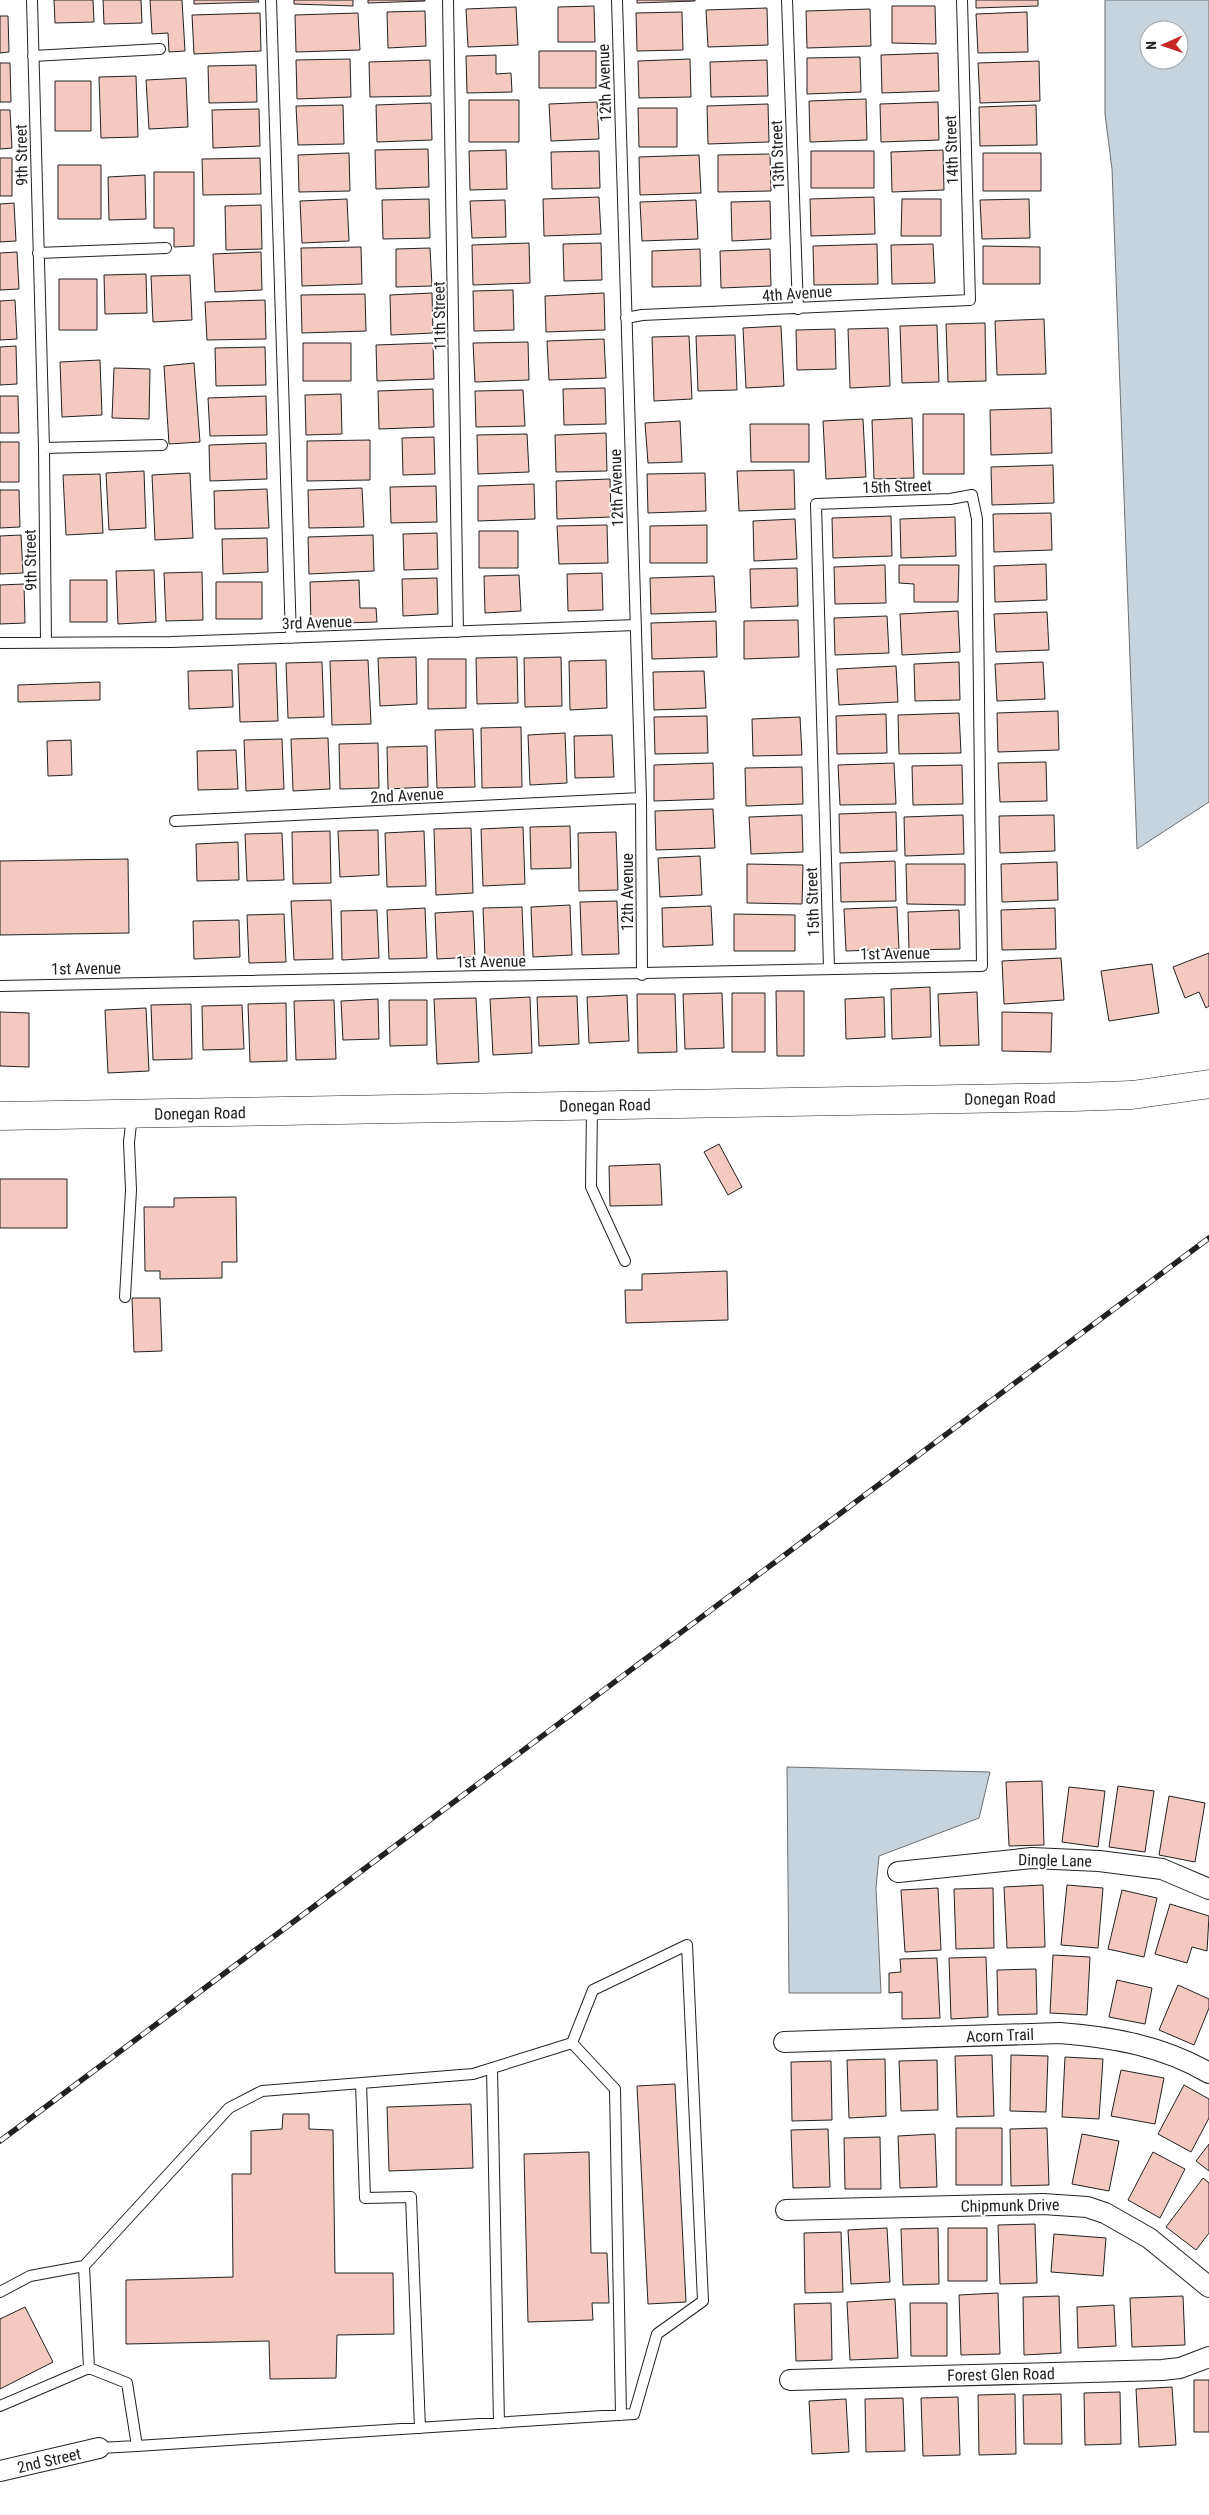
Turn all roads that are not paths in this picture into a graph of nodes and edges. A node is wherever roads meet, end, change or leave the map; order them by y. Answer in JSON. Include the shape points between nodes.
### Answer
{"nodes":[{"id":1,"x":32,"y":0,"type":"edge"},
{"id":2,"x":271,"y":0,"type":"edge"},
{"id":3,"x":448,"y":0,"type":"edge"},
{"id":4,"x":617,"y":0,"type":"edge"},
{"id":5,"x":787,"y":0,"type":"edge"},
{"id":6,"x":962,"y":0,"type":"edge"},
{"id":7,"x":160,"y":49,"type":"dead end"},
{"id":8,"x":33,"y":56,"type":"junction"},
{"id":9,"x":166,"y":248,"type":"dead end"},
{"id":10,"x":38,"y":253,"type":"junction"},
{"id":11,"x":970,"y":300,"type":"joint"},
{"id":12,"x":798,"y":309,"type":"junction"},
{"id":13,"x":626,"y":318,"type":"junction"},
{"id":14,"x":162,"y":445,"type":"dead end"},
{"id":15,"x":44,"y":448,"type":"junction"},
{"id":16,"x":636,"y":625,"type":"junction"},
{"id":17,"x":458,"y":632,"type":"junction"},
{"id":18,"x":291,"y":638,"type":"junction"},
{"id":19,"x":46,"y":642,"type":"junction"},
{"id":20,"x":0,"y":643,"type":"edge"},
{"id":21,"x":641,"y":798,"type":"junction"},
{"id":22,"x":175,"y":821,"type":"dead end"},
{"id":23,"x":982,"y":966,"type":"joint"},
{"id":24,"x":829,"y":968,"type":"junction"},
{"id":25,"x":642,"y":975,"type":"junction"},
{"id":26,"x":0,"y":986,"type":"edge"},
{"id":27,"x":1209,"y":1084,"type":"edge"},
{"id":28,"x":592,"y":1106,"type":"junction"},
{"id":29,"x":132,"y":1114,"type":"junction"},
{"id":30,"x":0,"y":1116,"type":"edge"},
{"id":31,"x":625,"y":1261,"type":"dead end"},
{"id":32,"x":125,"y":1296,"type":"dead end"},
{"id":33,"x":898,"y":1872,"type":"dead end"},
{"id":34,"x":1209,"y":1889,"type":"edge"},
{"id":35,"x":572,"y":2042,"type":"junction"},
{"id":36,"x":784,"y":2042,"type":"dead end"},
{"id":37,"x":492,"y":2068,"type":"junction"},
{"id":38,"x":1209,"y":2073,"type":"edge"},
{"id":39,"x":361,"y":2083,"type":"junction"},
{"id":40,"x":786,"y":2210,"type":"dead end"},
{"id":41,"x":84,"y":2266,"type":"junction"},
{"id":42,"x":1209,"y":2287,"type":"edge"},
{"id":43,"x":0,"y":2292,"type":"edge"},
{"id":44,"x":1209,"y":2357,"type":"edge"},
{"id":45,"x":89,"y":2368,"type":"junction"},
{"id":46,"x":790,"y":2380,"type":"dead end"},
{"id":47,"x":0,"y":2406,"type":"edge"},
{"id":48,"x":621,"y":2415,"type":"junction"},
{"id":49,"x":498,"y":2423,"type":"junction"},
{"id":50,"x":420,"y":2428,"type":"junction"},
{"id":51,"x":137,"y":2446,"type":"junction"},
{"id":52,"x":99,"y":2448,"type":"joint"},
{"id":53,"x":0,"y":2471,"type":"edge"}],
"edges":[{"from":1,"to":8,"type":"lane","name":"9th Street"},
{"from":2,"to":18,"type":"lane"},
{"from":3,"to":17,"type":"lane","name":"11th Street"},
{"from":4,"to":13,"type":"lane","name":"12th Avenue"},
{"from":5,"to":12,"type":"lane","name":"13th Street"},
{"from":6,"to":11,"type":"lane","name":"14th Street"},
{"from":7,"to":8,"type":"lane"},
{"from":8,"to":10,"type":"lane","name":"9th Street"},
{"from":9,"to":10,"type":"lane"},
{"from":10,"to":15,"type":"lane","name":"9th Street"},
{"from":11,"to":12,"type":"lane","name":"4th Avenue"},
{"from":12,"to":13,"type":"lane","name":"4th Avenue"},
{"from":13,"to":16,"type":"lane","name":"12th Avenue"},
{"from":14,"to":15,"type":"lane"},
{"from":15,"to":19,"type":"lane","name":"9th Street"},
{"from":16,"to":17,"type":"lane","name":"3rd Avenue"},
{"from":16,"to":21,"type":"lane","name":"12th Avenue"},
{"from":17,"to":18,"type":"lane","name":"3rd Avenue"},
{"from":18,"to":19,"type":"lane","name":"3rd Avenue"},
{"from":19,"to":20,"type":"lane","name":"3rd Avenue"},
{"from":21,"to":22,"type":"lane","name":"2nd Avenue"},
{"from":21,"to":25,"type":"lane","name":"12th Avenue"},
{"from":23,"to":24,"type":"lane","name":"1st Avenue"},
{"from":23,"to":24,"type":"lane","name":"15th Street","via":[[977,519],[972,495],[950,499],[816,504]]},
{"from":24,"to":25,"type":"lane","name":"1st Avenue"},
{"from":25,"to":26,"type":"lane","name":"1st Avenue"},
{"from":27,"to":28,"type":"street","name":"Donegan Road","via":[[1122,1095]]},
{"from":28,"to":29,"type":"street","name":"Donegan Road"},
{"from":28,"to":31,"type":"lane","via":[[591,1187]]},
{"from":29,"to":30,"type":"street","name":"Donegan Road"},
{"from":29,"to":32,"type":"lane"},
{"from":33,"to":34,"type":"street","name":"Dingle Lane","via":[[1032,1858],[1099,1861],[1162,1869]]},
{"from":35,"to":37,"type":"lane"},
{"from":35,"to":48,"type":"lane","via":[[615,2088]]},
{"from":35,"to":48,"type":"lane","via":[[592,1990],[687,1945],[703,2301],[657,2334],[634,2414]]},
{"from":36,"to":38,"type":"street","name":"Acorn Trail","via":[[1060,2033],[1103,2037],[1152,2048]]},
{"from":37,"to":39,"type":"lane","via":[[473,2074]]},
{"from":37,"to":49,"type":"lane"},
{"from":39,"to":41,"type":"lane","via":[[262,2091],[229,2108]]},
{"from":39,"to":50,"type":"lane","via":[[364,2198],[411,2197]]},
{"from":40,"to":42,"type":"street","name":"Chipmunk Drive","via":[[1043,2204],[1087,2208],[1105,2213],[1149,2238]]},
{"from":41,"to":43,"type":"lane","via":[[30,2276]]},
{"from":41,"to":45,"type":"lane"},
{"from":44,"to":46,"type":"street","name":"Forest Glen Road","via":[[1180,2368],[1162,2370]]},
{"from":45,"to":47,"type":"lane"},
{"from":45,"to":51,"type":"lane","via":[[127,2383]]},
{"from":48,"to":49,"type":"lane"},
{"from":49,"to":50,"type":"lane"},
{"from":50,"to":51,"type":"lane"},
{"from":51,"to":52,"type":"lane"},
{"from":52,"to":53,"type":"street","name":"2nd Street"}]}
